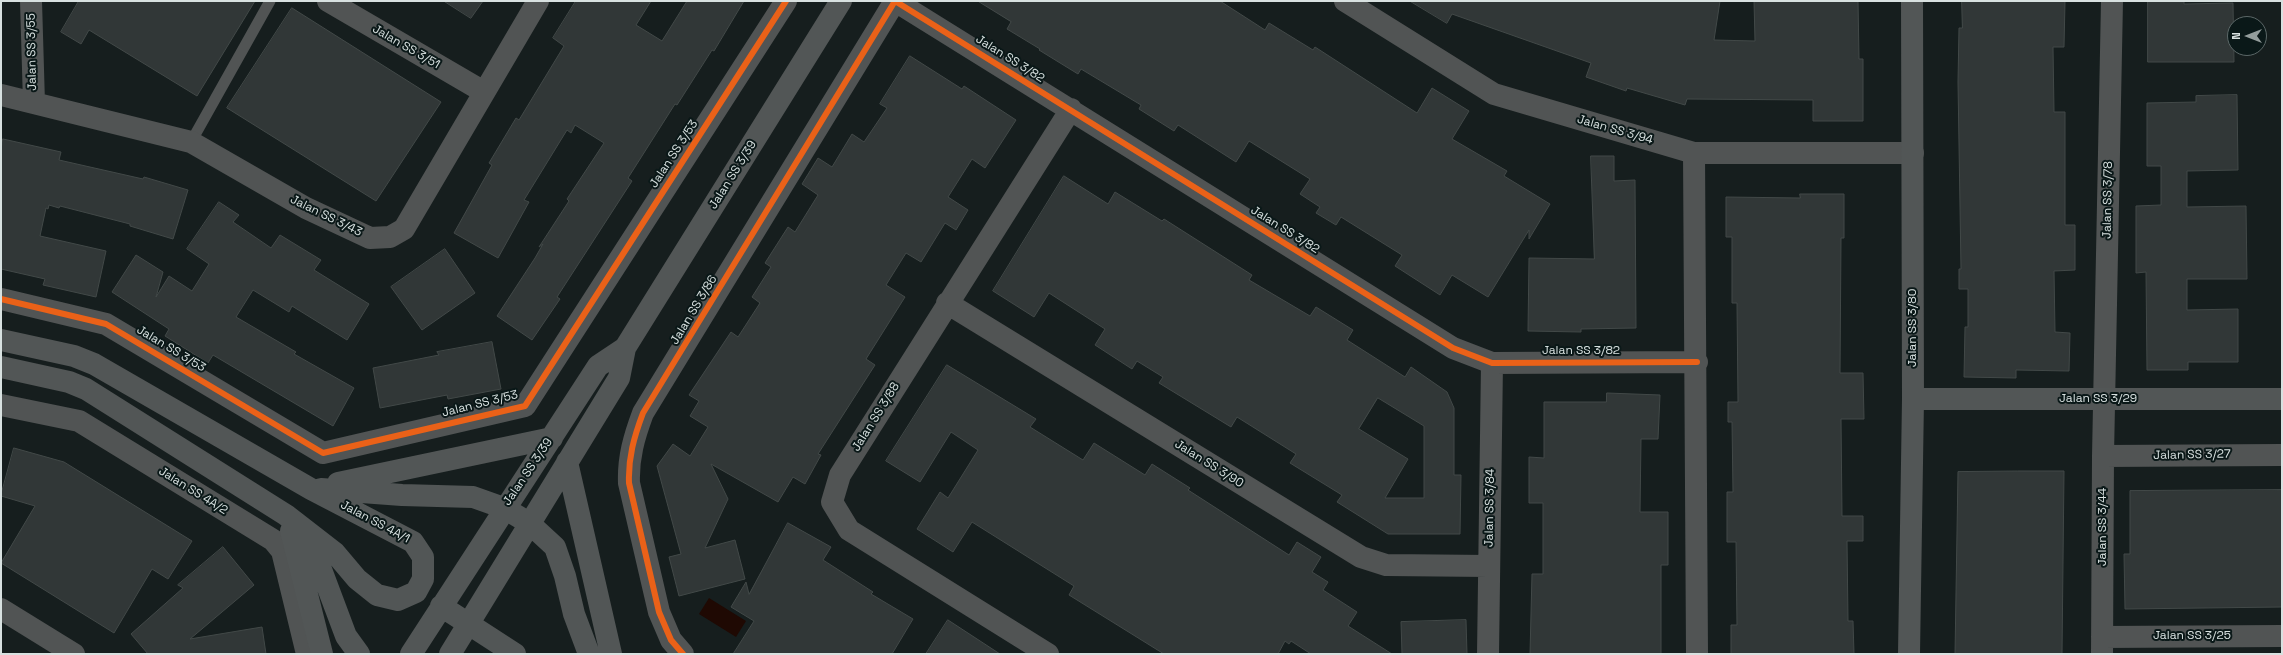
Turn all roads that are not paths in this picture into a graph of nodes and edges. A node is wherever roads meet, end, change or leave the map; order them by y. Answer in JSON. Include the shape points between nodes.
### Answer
{"nodes":[{"id":1,"x":31,"y":1,"type":"edge"},
{"id":2,"x":270,"y":1,"type":"edge"},
{"id":3,"x":328,"y":1,"type":"edge"},
{"id":4,"x":538,"y":1,"type":"edge"},
{"id":5,"x":786,"y":1,"type":"edge"},
{"id":6,"x":895,"y":1,"type":"edge"},
{"id":7,"x":1345,"y":1,"type":"edge"},
{"id":8,"x":1912,"y":1,"type":"edge"},
{"id":9,"x":2112,"y":1,"type":"edge"},
{"id":10,"x":835,"y":3,"type":"edge"},
{"id":11,"x":484,"y":92,"type":"junction"},
{"id":12,"x":1,"y":95,"type":"edge"},
{"id":13,"x":34,"y":103,"type":"junction"},
{"id":14,"x":1071,"y":109,"type":"junction"},
{"id":15,"x":191,"y":142,"type":"junction"},
{"id":16,"x":1694,"y":153,"type":"junction"},
{"id":17,"x":1913,"y":154,"type":"junction"},
{"id":18,"x":1,"y":299,"type":"edge"},
{"id":19,"x":947,"y":303,"type":"junction"},
{"id":20,"x":1,"y":340,"type":"edge"},
{"id":21,"x":625,"y":348,"type":"junction"},
{"id":22,"x":1697,"y":362,"type":"junction"},
{"id":23,"x":1492,"y":363,"type":"junction"},
{"id":24,"x":1,"y":367,"type":"edge"},
{"id":25,"x":1914,"y":399,"type":"junction"},
{"id":26,"x":2104,"y":399,"type":"junction"},
{"id":27,"x":2282,"y":399,"type":"edge"},
{"id":28,"x":1,"y":405,"type":"edge"},
{"id":29,"x":552,"y":438,"type":"junction"},
{"id":30,"x":2282,"y":455,"type":"edge"},
{"id":31,"x":2103,"y":456,"type":"junction"},
{"id":32,"x":567,"y":462,"type":"junction"},
{"id":33,"x":311,"y":489,"type":"junction"},
{"id":34,"x":504,"y":508,"type":"junction"},
{"id":35,"x":286,"y":515,"type":"junction"},
{"id":36,"x":529,"y":523,"type":"junction"},
{"id":37,"x":1489,"y":566,"type":"junction"},
{"id":38,"x":441,"y":606,"type":"junction"},
{"id":39,"x":1,"y":609,"type":"edge"},
{"id":40,"x":468,"y":623,"type":"junction"},
{"id":41,"x":2282,"y":636,"type":"edge"},
{"id":42,"x":2102,"y":645,"type":"edge"},
{"id":43,"x":74,"y":654,"type":"edge"},
{"id":44,"x":307,"y":654,"type":"edge"},
{"id":45,"x":322,"y":654,"type":"edge"},
{"id":46,"x":359,"y":654,"type":"edge"},
{"id":47,"x":411,"y":654,"type":"edge"},
{"id":48,"x":450,"y":654,"type":"edge"},
{"id":49,"x":515,"y":654,"type":"edge"},
{"id":50,"x":589,"y":654,"type":"edge"},
{"id":51,"x":611,"y":654,"type":"edge"},
{"id":52,"x":683,"y":654,"type":"edge"},
{"id":53,"x":1048,"y":654,"type":"edge"},
{"id":54,"x":1488,"y":654,"type":"edge"},
{"id":55,"x":1697,"y":654,"type":"edge"},
{"id":56,"x":1909,"y":654,"type":"edge"}],
"edges":[{"from":1,"to":13,"type":"street","name":"Jalan SS 3/55"},
{"from":2,"to":15,"type":"lane"},
{"from":3,"to":11,"type":"street","name":"Jalan SS 3/51"},
{"from":4,"to":11,"type":"street","name":"Jalan SS 3/43"},
{"from":5,"to":18,"type":"street","name":"Jalan SS 3/53","via":[[524,406],[323,452],[106,324]]},
{"from":6,"to":14,"type":"street","name":"Jalan SS 3/82"},
{"from":6,"to":52,"type":"street","name":"Jalan SS 3/86","via":[[643,413],[633,438],[628,462],[629,483],[659,612],[671,640]]},
{"from":7,"to":16,"type":"street","name":"Jalan SS 3/94","via":[[1494,94]]},
{"from":8,"to":17,"type":"main road","name":"Jalan SS 3/80"},
{"from":9,"to":26,"type":"street","name":"Jalan SS 3/78"},
{"from":10,"to":21,"type":"main road","name":"Jalan SS 3/39"},
{"from":11,"to":15,"type":"street","name":"Jalan SS 3/43","via":[[404,229],[390,237],[370,238],[306,208]]},
{"from":12,"to":13,"type":"street","name":"Jalan SS 3/43"},
{"from":13,"to":15,"type":"street","name":"Jalan SS 3/43"},
{"from":14,"to":19,"type":"street","name":"Jalan SS 3/88"},
{"from":14,"to":23,"type":"street","name":"Jalan SS 3/82","via":[[1453,348]]},
{"from":16,"to":17,"type":"street","name":"Jalan SS 3/94"},
{"from":16,"to":22,"type":"street"},
{"from":17,"to":25,"type":"main road","name":"Jalan SS 3/80"},
{"from":19,"to":37,"type":"street","name":"Jalan SS 3/90","via":[[1361,557],[1386,565]]},
{"from":19,"to":53,"type":"street","name":"Jalan SS 3/88","via":[[840,475],[832,502],[849,530]]},
{"from":20,"to":33,"type":"main road","name":"Jalan SS 4A/1","via":[[74,356],[94,364]]},
{"from":21,"to":29,"type":"main road","name":"Jalan SS 3/39","via":[[598,366]]},
{"from":21,"to":32,"type":"main road","name":"Jalan SS 3/39","via":[[619,378]]},
{"from":22,"to":23,"type":"street","name":"Jalan SS 3/82"},
{"from":22,"to":55,"type":"street"},
{"from":23,"to":37,"type":"street","name":"Jalan SS 3/84"},
{"from":24,"to":35,"type":"main road","name":"Jalan SS 4A/1","via":[[69,382],[86,389]]},
{"from":25,"to":26,"type":"main road","name":"Jalan SS 3/29"},
{"from":25,"to":56,"type":"main road","name":"Jalan SS 3/80"},
{"from":26,"to":27,"type":"main road","name":"Jalan SS 3/29"},
{"from":26,"to":31,"type":"street","name":"Jalan SS 3/44"},
{"from":28,"to":44,"type":"street","name":"Jalan SS 4A/2","via":[[79,421],[273,540],[282,551]]},
{"from":29,"to":33,"type":"main road"},
{"from":29,"to":34,"type":"main road","name":"Jalan SS 3/39"},
{"from":30,"to":31,"type":"street","name":"Jalan SS 3/27"},
{"from":31,"to":42,"type":"street","name":"Jalan SS 3/44"},
{"from":32,"to":36,"type":"main road","name":"Jalan SS 3/39"},
{"from":32,"to":51,"type":"main road"},
{"from":33,"to":34,"type":"main road","via":[[473,497]]},
{"from":33,"to":35,"type":"main road","name":"Jalan SS 4A/1","via":[[413,542],[423,557],[423,579],[416,592],[398,600],[377,595],[357,579],[335,553]]},
{"from":34,"to":36,"type":"main road"},
{"from":34,"to":38,"type":"main road","name":"Jalan SS 3/39"},
{"from":35,"to":45,"type":"main road"},
{"from":35,"to":46,"type":"main road","via":[[319,564],[346,636]]},
{"from":36,"to":40,"type":"main road","name":"Jalan SS 3/39"},
{"from":36,"to":50,"type":"main road","via":[[555,547],[566,576],[574,614]]},
{"from":37,"to":54,"type":"street","name":"Jalan SS 3/84"},
{"from":38,"to":40,"type":"main road"},
{"from":38,"to":47,"type":"main road","name":"Jalan SS 3/39"},
{"from":39,"to":43,"type":"street"},
{"from":40,"to":48,"type":"main road","name":"Jalan SS 3/39"},
{"from":40,"to":49,"type":"main road"},
{"from":41,"to":42,"type":"street","name":"Jalan SS 3/25"}]}
